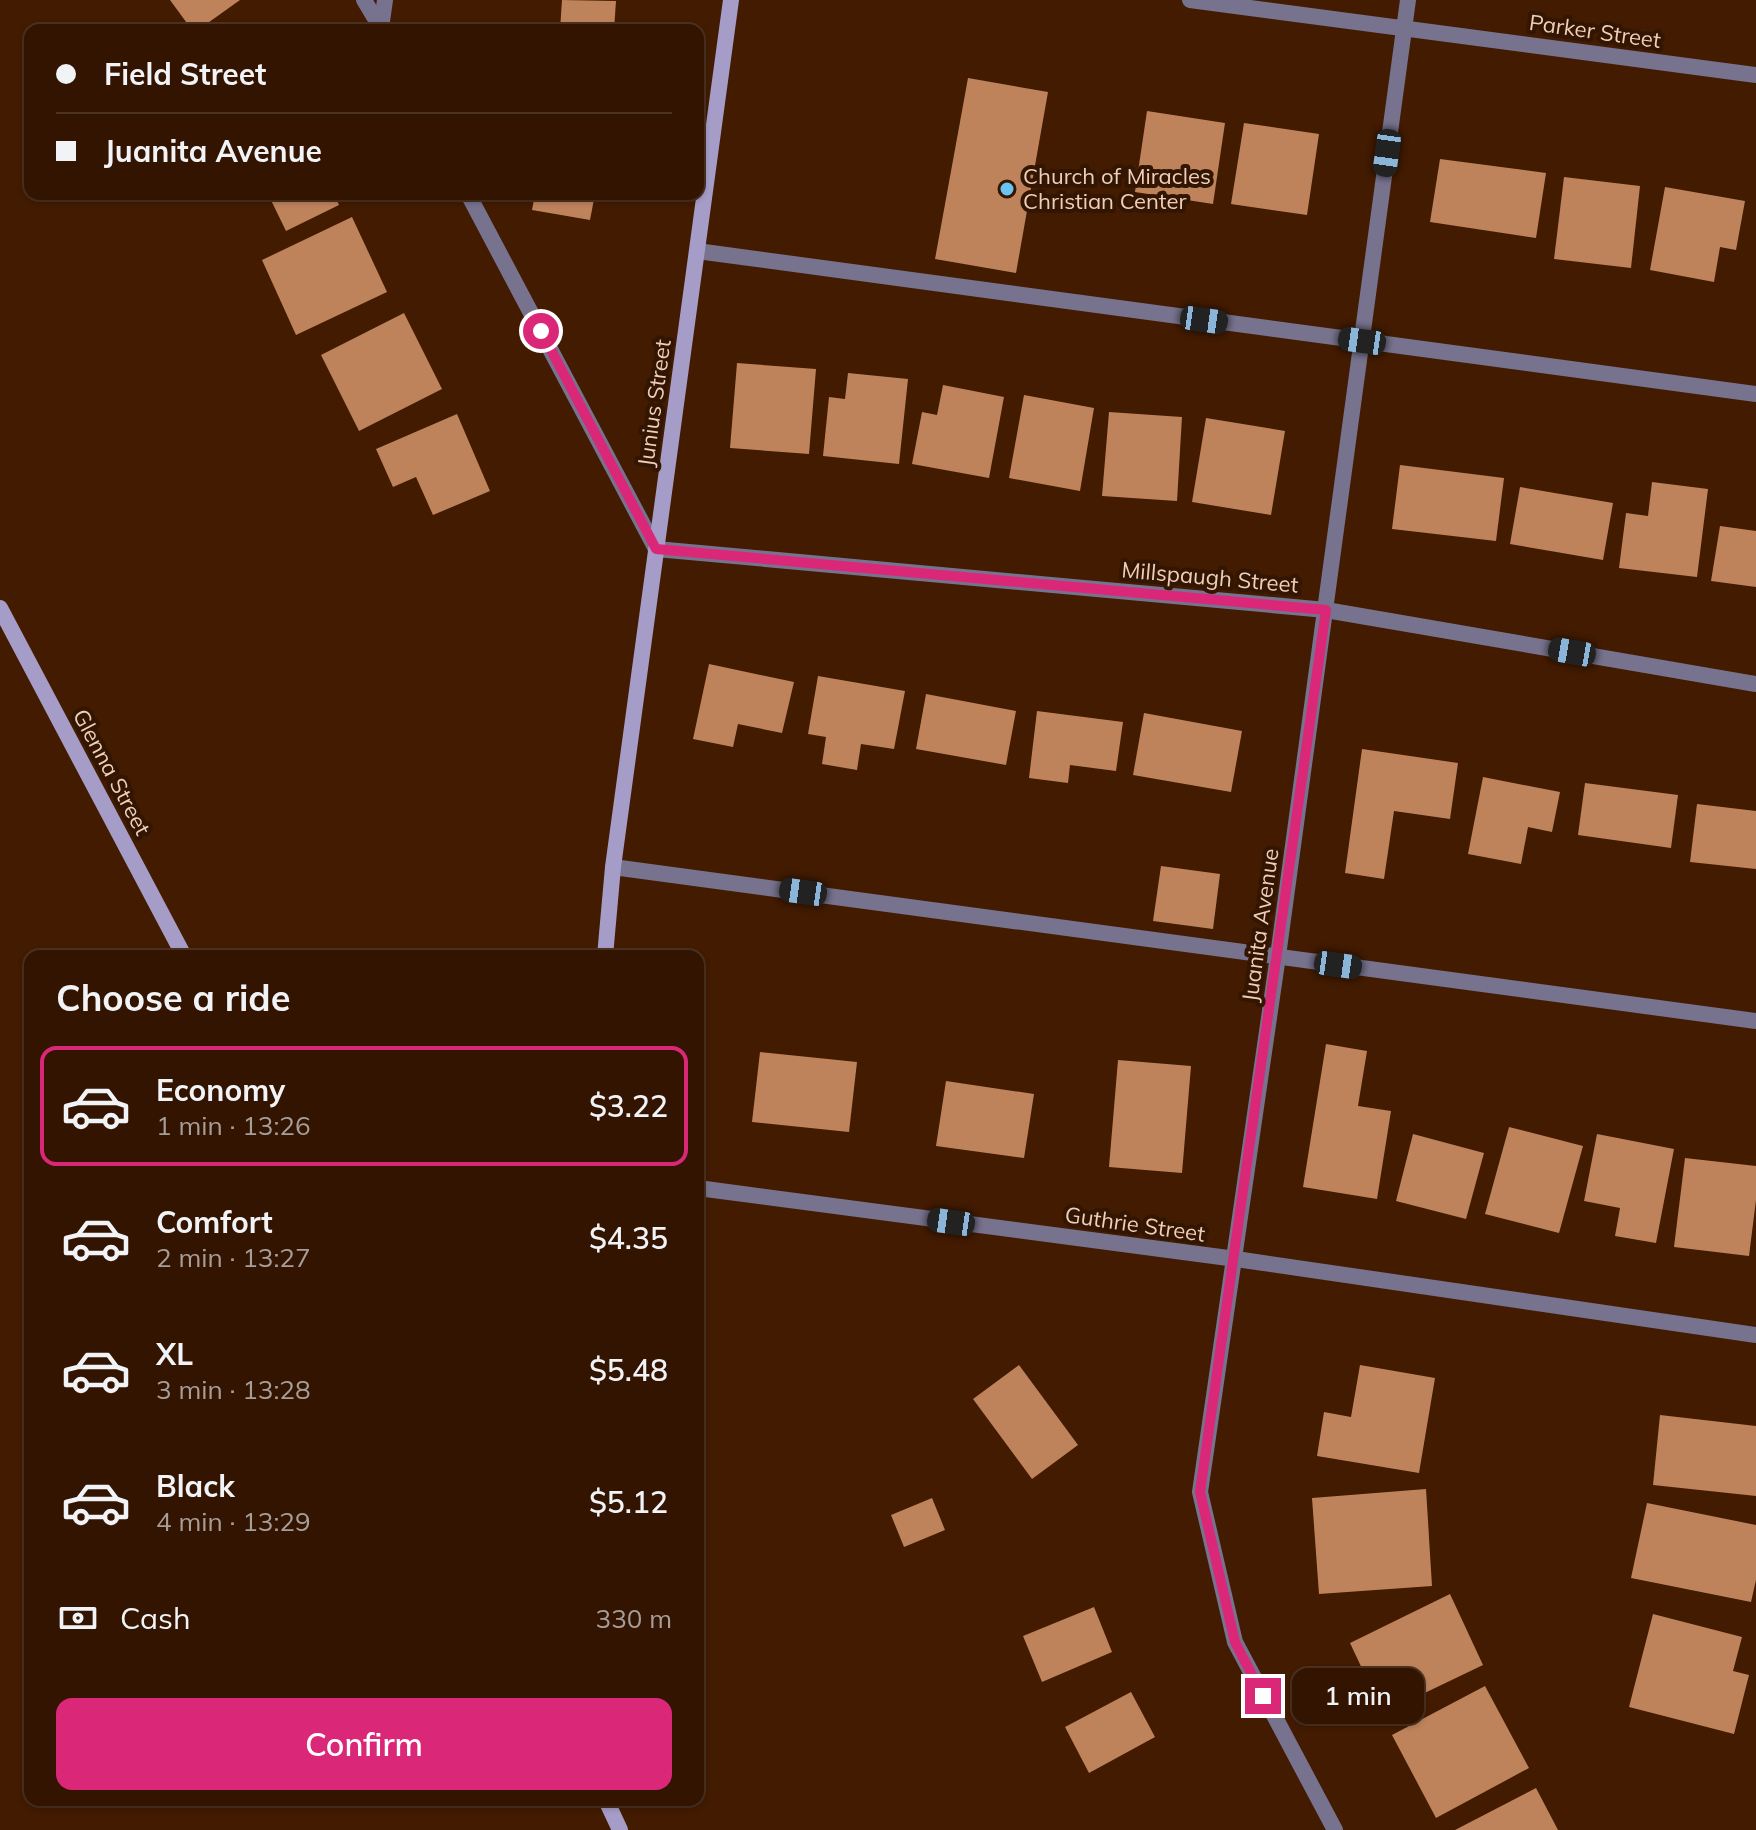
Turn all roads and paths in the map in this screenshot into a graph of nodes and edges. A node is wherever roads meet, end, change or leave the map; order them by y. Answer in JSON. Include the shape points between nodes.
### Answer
{"nodes":[{"id":1,"x":364,"y":0,"type":"edge"},
{"id":2,"x":385,"y":0,"type":"edge"},
{"id":3,"x":731,"y":0,"type":"edge"},
{"id":4,"x":1190,"y":0,"type":"edge"},
{"id":5,"x":1408,"y":0,"type":"edge"},
{"id":6,"x":378,"y":24,"type":"edge"},
{"id":7,"x":382,"y":24,"type":"edge"},
{"id":8,"x":1404,"y":28,"type":"junction"},
{"id":9,"x":1756,"y":75,"type":"edge"},
{"id":10,"x":704,"y":199,"type":"edge"},
{"id":11,"x":471,"y":200,"type":"edge"},
{"id":12,"x":704,"y":200,"type":"edge"},
{"id":13,"x":697,"y":251,"type":"junction"},
{"id":14,"x":1362,"y":341,"type":"junction"},
{"id":15,"x":1756,"y":394,"type":"edge"},
{"id":16,"x":656,"y":549,"type":"junction"},
{"id":17,"x":0,"y":608,"type":"edge"},
{"id":18,"x":1326,"y":610,"type":"junction"},
{"id":19,"x":1756,"y":684,"type":"edge"},
{"id":20,"x":613,"y":867,"type":"junction"},
{"id":21,"x":181,"y":950,"type":"edge"},
{"id":22,"x":606,"y":950,"type":"edge"},
{"id":23,"x":1278,"y":956,"type":"junction"},
{"id":24,"x":1756,"y":1021,"type":"edge"},
{"id":25,"x":704,"y":1189,"type":"edge"},
{"id":26,"x":1236,"y":1259,"type":"junction"},
{"id":27,"x":1756,"y":1335,"type":"edge"},
{"id":28,"x":609,"y":1806,"type":"edge"},
{"id":29,"x":620,"y":1830,"type":"edge"},
{"id":30,"x":1335,"y":1830,"type":"edge"}],
"edges":[{"from":1,"to":6,"type":"street"},
{"from":2,"to":7,"type":"street"},
{"from":3,"to":10,"type":"street","name":"Junius Street"},
{"from":4,"to":8,"type":"street","name":"Parker Street"},
{"from":5,"to":8,"type":"street","name":"Juanita Avenue"},
{"from":8,"to":9,"type":"street","name":"Parker Street"},
{"from":8,"to":14,"type":"street","name":"Juanita Avenue"},
{"from":11,"to":16,"type":"street"},
{"from":12,"to":13,"type":"street","name":"Junius Street"},
{"from":13,"to":14,"type":"street"},
{"from":13,"to":16,"type":"street","name":"Junius Street"},
{"from":14,"to":15,"type":"street"},
{"from":14,"to":18,"type":"street","name":"Juanita Avenue"},
{"from":16,"to":18,"type":"street","name":"Millspaugh Street"},
{"from":16,"to":20,"type":"street","name":"Junius Street"},
{"from":17,"to":21,"type":"street","name":"Glenna Street"},
{"from":18,"to":19,"type":"street","name":"Millspaugh Street"},
{"from":18,"to":23,"type":"street","name":"Juanita Avenue"},
{"from":20,"to":22,"type":"street","name":"Junius Street"},
{"from":20,"to":23,"type":"street"},
{"from":23,"to":24,"type":"street"},
{"from":23,"to":26,"type":"street","name":"Juanita Avenue"},
{"from":25,"to":26,"type":"street","name":"Guthrie Street"},
{"from":26,"to":27,"type":"street","name":"Guthrie Street"},
{"from":26,"to":30,"type":"street","name":"Juanita Avenue","via":[[1200,1492],[1235,1642]]},
{"from":28,"to":29,"type":"street"}]}
